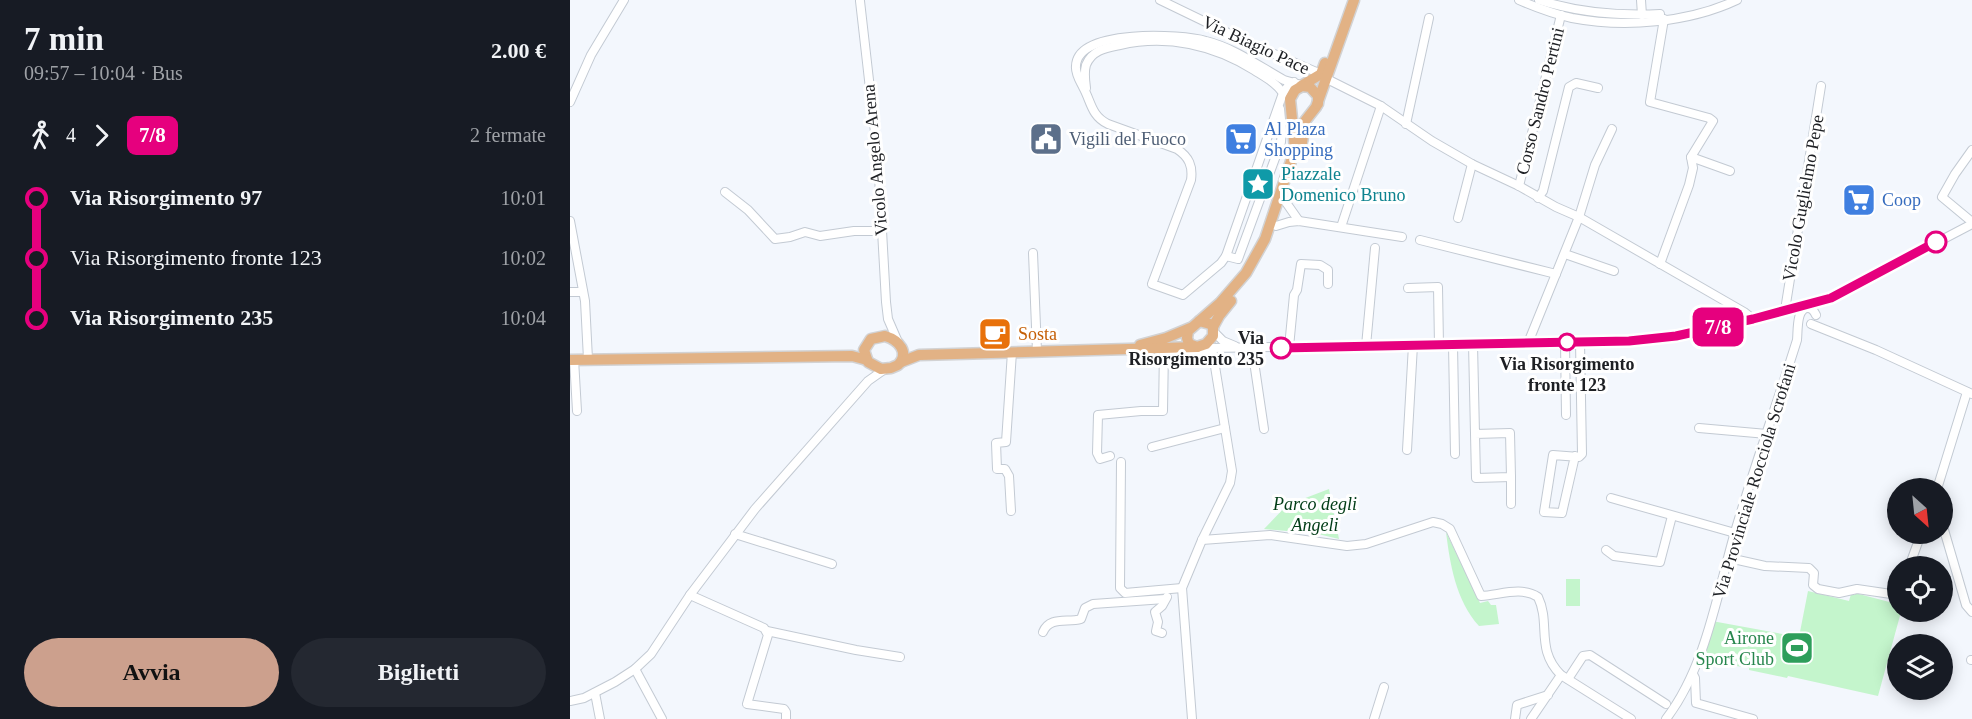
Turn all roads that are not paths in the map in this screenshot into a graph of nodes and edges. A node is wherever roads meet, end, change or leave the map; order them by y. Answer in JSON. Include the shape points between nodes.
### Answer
{"nodes":[{"id":1,"x":624,"y":0,"type":"edge"},
{"id":2,"x":1160,"y":0,"type":"edge"},
{"id":3,"x":1347,"y":0,"type":"edge"},
{"id":4,"x":1354,"y":0,"type":"edge"},
{"id":5,"x":1519,"y":0,"type":"edge"},
{"id":6,"x":1539,"y":0,"type":"edge"},
{"id":7,"x":1641,"y":0,"type":"edge"},
{"id":8,"x":1737,"y":0,"type":"edge"},
{"id":9,"x":860,"y":1,"type":"edge"},
{"id":10,"x":1716,"y":1,"type":"edge"},
{"id":11,"x":1561,"y":15,"type":"junction"},
{"id":12,"x":1642,"y":15,"type":"junction"},
{"id":13,"x":1429,"y":18,"type":"dead end"},
{"id":14,"x":1664,"y":19,"type":"junction"},
{"id":15,"x":1324,"y":77,"type":"junction"},
{"id":16,"x":1300,"y":85,"type":"junction"},
{"id":17,"x":1821,"y":86,"type":"dead end"},
{"id":18,"x":1598,"y":88,"type":"dead end"},
{"id":19,"x":1086,"y":92,"type":"junction"},
{"id":20,"x":1285,"y":101,"type":"junction"},
{"id":21,"x":570,"y":102,"type":"edge"},
{"id":22,"x":1381,"y":106,"type":"junction"},
{"id":23,"x":1314,"y":108,"type":"junction"},
{"id":24,"x":1406,"y":124,"type":"junction"},
{"id":25,"x":1612,"y":129,"type":"dead end"},
{"id":26,"x":1972,"y":150,"type":"edge"},
{"id":27,"x":1691,"y":157,"type":"junction"},
{"id":28,"x":1472,"y":164,"type":"junction"},
{"id":29,"x":1730,"y":171,"type":"dead end"},
{"id":30,"x":1519,"y":186,"type":"junction"},
{"id":31,"x":725,"y":192,"type":"dead end"},
{"id":32,"x":1538,"y":198,"type":"junction"},
{"id":33,"x":1285,"y":201,"type":"junction"},
{"id":34,"x":1241,"y":211,"type":"junction"},
{"id":35,"x":1254,"y":216,"type":"junction"},
{"id":36,"x":1579,"y":217,"type":"junction"},
{"id":37,"x":1458,"y":218,"type":"dead end"},
{"id":38,"x":570,"y":221,"type":"edge"},
{"id":39,"x":1299,"y":221,"type":"junction"},
{"id":40,"x":1972,"y":223,"type":"edge"},
{"id":41,"x":1276,"y":226,"type":"junction"},
{"id":42,"x":1341,"y":227,"type":"junction"},
{"id":43,"x":882,"y":231,"type":"junction"},
{"id":44,"x":1402,"y":237,"type":"dead end"},
{"id":45,"x":1420,"y":240,"type":"dead end"},
{"id":46,"x":1375,"y":248,"type":"dead end"},
{"id":47,"x":1033,"y":253,"type":"dead end"},
{"id":48,"x":1564,"y":254,"type":"junction"},
{"id":49,"x":1226,"y":256,"type":"junction"},
{"id":50,"x":1660,"y":264,"type":"junction"},
{"id":51,"x":1614,"y":271,"type":"dead end"},
{"id":52,"x":1556,"y":274,"type":"junction"},
{"id":53,"x":1328,"y":284,"type":"dead end"},
{"id":54,"x":1408,"y":288,"type":"dead end"},
{"id":55,"x":570,"y":292,"type":"edge"},
{"id":56,"x":583,"y":292,"type":"junction"},
{"id":57,"x":1831,"y":298,"type":"junction"},
{"id":58,"x":1803,"y":308,"type":"junction"},
{"id":59,"x":1780,"y":311,"type":"junction"},
{"id":60,"x":888,"y":319,"type":"junction"},
{"id":61,"x":1753,"y":319,"type":"junction"},
{"id":62,"x":1799,"y":319,"type":"junction"},
{"id":63,"x":1813,"y":320,"type":"junction"},
{"id":64,"x":1199,"y":321,"type":"junction"},
{"id":65,"x":1190,"y":328,"type":"junction"},
{"id":66,"x":1213,"y":330,"type":"junction"},
{"id":67,"x":879,"y":336,"type":"junction"},
{"id":68,"x":1797,"y":340,"type":"junction"},
{"id":69,"x":898,"y":342,"type":"junction"},
{"id":70,"x":1565,"y":342,"type":"junction"},
{"id":71,"x":1580,"y":342,"type":"junction"},
{"id":72,"x":867,"y":343,"type":"junction"},
{"id":73,"x":1528,"y":343,"type":"junction"},
{"id":74,"x":1473,"y":344,"type":"junction"},
{"id":75,"x":1413,"y":345,"type":"junction"},
{"id":76,"x":1439,"y":345,"type":"junction"},
{"id":77,"x":1453,"y":345,"type":"junction"},
{"id":78,"x":1366,"y":346,"type":"junction"},
{"id":79,"x":1242,"y":347,"type":"junction"},
{"id":80,"x":1252,"y":348,"type":"junction"},
{"id":81,"x":1289,"y":348,"type":"junction"},
{"id":82,"x":1206,"y":349,"type":"junction"},
{"id":83,"x":1107,"y":350,"type":"junction"},
{"id":84,"x":1037,"y":351,"type":"junction"},
{"id":85,"x":1012,"y":352,"type":"junction"},
{"id":86,"x":1164,"y":352,"type":"junction"},
{"id":87,"x":975,"y":353,"type":"junction"},
{"id":88,"x":793,"y":356,"type":"junction"},
{"id":89,"x":572,"y":359,"type":"edge"},
{"id":90,"x":588,"y":359,"type":"junction"},
{"id":91,"x":868,"y":361,"type":"junction"},
{"id":92,"x":901,"y":362,"type":"junction"},
{"id":93,"x":885,"y":369,"type":"junction"},
{"id":94,"x":868,"y":381,"type":"junction"},
{"id":95,"x":1970,"y":393,"type":"edge"},
{"id":96,"x":577,"y":411,"type":"dead end"},
{"id":97,"x":1566,"y":415,"type":"dead end"},
{"id":98,"x":1225,"y":428,"type":"junction"},
{"id":99,"x":1699,"y":428,"type":"dead end"},
{"id":100,"x":1264,"y":429,"type":"dead end"},
{"id":101,"x":1475,"y":434,"type":"junction"},
{"id":102,"x":1767,"y":434,"type":"junction"},
{"id":103,"x":1152,"y":447,"type":"dead end"},
{"id":104,"x":1407,"y":450,"type":"dead end"},
{"id":105,"x":1455,"y":454,"type":"dead end"},
{"id":106,"x":1110,"y":456,"type":"dead end"},
{"id":107,"x":1575,"y":456,"type":"junction"},
{"id":108,"x":1121,"y":462,"type":"dead end"},
{"id":109,"x":1511,"y":477,"type":"junction"},
{"id":110,"x":1941,"y":478,"type":"edge"},
{"id":111,"x":1611,"y":498,"type":"dead end"},
{"id":112,"x":1511,"y":504,"type":"dead end"},
{"id":113,"x":1011,"y":511,"type":"dead end"},
{"id":114,"x":1672,"y":516,"type":"junction"},
{"id":115,"x":1735,"y":533,"type":"junction"},
{"id":116,"x":735,"y":534,"type":"junction"},
{"id":117,"x":1202,"y":540,"type":"junction"},
{"id":118,"x":1948,"y":544,"type":"edge"},
{"id":119,"x":1606,"y":550,"type":"dead end"},
{"id":120,"x":1729,"y":558,"type":"junction"},
{"id":121,"x":832,"y":564,"type":"dead end"},
{"id":122,"x":1182,"y":591,"type":"junction"},
{"id":123,"x":1887,"y":594,"type":"edge"},
{"id":124,"x":690,"y":595,"type":"junction"},
{"id":125,"x":1167,"y":596,"type":"junction"},
{"id":126,"x":1082,"y":601,"type":"dead end"},
{"id":127,"x":1972,"y":612,"type":"edge"},
{"id":128,"x":767,"y":631,"type":"junction"},
{"id":129,"x":1043,"y":632,"type":"dead end"},
{"id":130,"x":1162,"y":633,"type":"dead end"},
{"id":131,"x":900,"y":657,"type":"dead end"},
{"id":132,"x":635,"y":669,"type":"junction"},
{"id":133,"x":1693,"y":673,"type":"junction"},
{"id":134,"x":1565,"y":677,"type":"junction"},
{"id":135,"x":1384,"y":687,"type":"dead end"},
{"id":136,"x":595,"y":693,"type":"junction"},
{"id":137,"x":1548,"y":695,"type":"junction"},
{"id":138,"x":570,"y":701,"type":"edge"},
{"id":139,"x":1666,"y":704,"type":"dead end"},
{"id":140,"x":600,"y":719,"type":"edge"},
{"id":141,"x":662,"y":719,"type":"edge"},
{"id":142,"x":786,"y":719,"type":"edge"},
{"id":143,"x":1192,"y":719,"type":"edge"},
{"id":144,"x":1374,"y":719,"type":"edge"},
{"id":145,"x":1515,"y":719,"type":"edge"},
{"id":146,"x":1531,"y":719,"type":"edge"},
{"id":147,"x":1631,"y":719,"type":"edge"},
{"id":148,"x":1666,"y":719,"type":"edge"},
{"id":149,"x":1753,"y":719,"type":"edge"}],
"edges":[{"from":1,"to":21,"type":"street","via":[[591,55]]},
{"from":2,"to":15,"type":"street","name":"Via Biagio Pace"},
{"from":3,"to":15,"type":"main road"},
{"from":4,"to":15,"type":"main road"},
{"from":5,"to":11,"type":"street","name":"Corso Sandro Pertini"},
{"from":6,"to":12,"type":"street","name":"Corso Sandro Pertini","via":[[1594,13]]},
{"from":7,"to":12,"type":"street"},
{"from":8,"to":14,"type":"street","name":"Corso Sandro Pertini","via":[[1696,14]]},
{"from":9,"to":43,"type":"street","name":"Vicolo Angelo Arena"},
{"from":10,"to":12,"type":"street","name":"Corso Sandro Pertini","via":[[1678,12]]},
{"from":11,"to":14,"type":"street","name":"Corso Sandro Pertini","via":[[1618,22]]},
{"from":11,"to":30,"type":"street","name":"Corso Sandro Pertini"},
{"from":13,"to":24,"type":"street"},
{"from":14,"to":27,"type":"street","via":[[1650,102],[1713,121]]},
{"from":15,"to":16,"type":"main road"},
{"from":15,"to":22,"type":"street","name":"Via Biagio Pace"},
{"from":15,"to":23,"type":"main road"},
{"from":16,"to":19,"type":"street","via":[[1209,42],[1184,36],[1142,35],[1099,44],[1078,56],[1075,68]]},
{"from":16,"to":20,"type":"main road"},
{"from":16,"to":23,"type":"main road","via":[[1316,92]]},
{"from":17,"to":59,"type":"street","name":"Vicolo Guglielmo Pepe"},
{"from":18,"to":32,"type":"street","via":[[1576,83],[1569,87]]},
{"from":19,"to":20,"type":"street","via":[[1085,67],[1095,52],[1126,43],[1166,41],[1198,45],[1227,55],[1274,82]]},
{"from":19,"to":49,"type":"street","via":[[1103,122],[1177,149],[1190,163],[1191,180],[1152,285],[1183,295]]},
{"from":20,"to":23,"type":"main road","via":[[1300,114]]},
{"from":20,"to":34,"type":"street"},
{"from":20,"to":35,"type":"street","via":[[1281,142]]},
{"from":20,"to":64,"type":"main road","via":[[1295,149],[1265,239],[1246,273]]},
{"from":22,"to":24,"type":"street","name":"Via Biagio Pace"},
{"from":22,"to":42,"type":"street"},
{"from":23,"to":33,"type":"main road","via":[[1305,121],[1301,155]]},
{"from":24,"to":28,"type":"street","name":"Via Biagio Pace"},
{"from":25,"to":36,"type":"street","via":[[1595,165]]},
{"from":26,"to":40,"type":"street","via":[[1942,197]]},
{"from":27,"to":29,"type":"street"},
{"from":27,"to":50,"type":"street","via":[[1689,185]]},
{"from":28,"to":30,"type":"street","name":"Via Biagio Pace"},
{"from":28,"to":37,"type":"street"},
{"from":30,"to":32,"type":"street","name":"Via Biagio Pace"},
{"from":31,"to":43,"type":"street","via":[[775,239],[805,232],[820,236]]},
{"from":32,"to":36,"type":"street","name":"Via Biagio Pace"},
{"from":33,"to":39,"type":"street"},
{"from":33,"to":41,"type":"main road"},
{"from":34,"to":35,"type":"street"},
{"from":34,"to":49,"type":"street"},
{"from":35,"to":49,"type":"street","via":[[1238,259]]},
{"from":36,"to":48,"type":"street"},
{"from":36,"to":50,"type":"street","name":"Via Biagio Pace"},
{"from":38,"to":56,"type":"street"},
{"from":39,"to":41,"type":"street"},
{"from":39,"to":42,"type":"street"},
{"from":40,"to":57,"type":"street"},
{"from":41,"to":66,"type":"main road","via":[[1252,277],[1225,308]]},
{"from":42,"to":44,"type":"street"},
{"from":43,"to":60,"type":"street","name":"Vicolo Angelo Arena"},
{"from":45,"to":52,"type":"street"},
{"from":46,"to":78,"type":"street"},
{"from":47,"to":84,"type":"street"},
{"from":48,"to":51,"type":"street"},
{"from":48,"to":52,"type":"street"},
{"from":50,"to":61,"type":"street","name":"Via Biagio Pace"},
{"from":52,"to":73,"type":"street"},
{"from":53,"to":81,"type":"street","via":[[1328,270],[1320,265],[1301,264]]},
{"from":54,"to":76,"type":"street","via":[[1438,287]]},
{"from":55,"to":56,"type":"street"},
{"from":56,"to":90,"type":"street"},
{"from":57,"to":58,"type":"street"},
{"from":57,"to":63,"type":"street"},
{"from":58,"to":59,"type":"street"},
{"from":58,"to":62,"type":"street"},
{"from":58,"to":63,"type":"street","via":[[1812,309]]},
{"from":59,"to":61,"type":"street"},
{"from":59,"to":62,"type":"street"},
{"from":60,"to":67,"type":"street"},
{"from":60,"to":69,"type":"street"},
{"from":61,"to":71,"type":"street","via":[[1661,339]]},
{"from":62,"to":63,"type":"street","via":[[1804,324]]},
{"from":62,"to":68,"type":"street"},
{"from":63,"to":68,"type":"street"},
{"from":63,"to":95,"type":"street"},
{"from":64,"to":65,"type":"main road"},
{"from":64,"to":66,"type":"main road","via":[[1207,322]]},
{"from":65,"to":82,"type":"main road","via":[[1190,344]]},
{"from":65,"to":83,"type":"main road","via":[[1150,343]]},
{"from":66,"to":79,"type":"street","via":[[1223,341]]},
{"from":66,"to":82,"type":"main road"},
{"from":67,"to":69,"type":"main road"},
{"from":67,"to":72,"type":"main road"},
{"from":68,"to":102,"type":"street","name":"Via Provinciale Rocciola Scrofani"},
{"from":69,"to":87,"type":"main road","via":[[919,350]]},
{"from":69,"to":92,"type":"main road","via":[[903,352]]},
{"from":70,"to":71,"type":"street"},
{"from":70,"to":73,"type":"street"},
{"from":70,"to":97,"type":"street"},
{"from":71,"to":107,"type":"street","via":[[1581,454]]},
{"from":72,"to":88,"type":"main road","via":[[852,350]]},
{"from":72,"to":91,"type":"main road","via":[[864,350]]},
{"from":73,"to":74,"type":"street"},
{"from":74,"to":77,"type":"street"},
{"from":74,"to":101,"type":"street"},
{"from":75,"to":76,"type":"street"},
{"from":75,"to":78,"type":"street"},
{"from":75,"to":104,"type":"street"},
{"from":76,"to":77,"type":"street"},
{"from":77,"to":105,"type":"street"},
{"from":78,"to":81,"type":"street"},
{"from":79,"to":80,"type":"street"},
{"from":79,"to":82,"type":"street"},
{"from":80,"to":81,"type":"street"},
{"from":80,"to":100,"type":"street"},
{"from":82,"to":86,"type":"main road"},
{"from":82,"to":86,"type":"street"},
{"from":82,"to":98,"type":"street"},
{"from":83,"to":84,"type":"main road"},
{"from":83,"to":86,"type":"main road"},
{"from":84,"to":85,"type":"main road"},
{"from":85,"to":87,"type":"main road"},
{"from":85,"to":113,"type":"street","via":[[1006,442],[996,443],[996,469],[1005,469],[1009,476]]},
{"from":86,"to":106,"type":"street","via":[[1162,411],[1098,415],[1097,453],[1100,459]]},
{"from":87,"to":92,"type":"main road","via":[[919,355]]},
{"from":88,"to":90,"type":"main road"},
{"from":88,"to":91,"type":"main road","via":[[852,356]]},
{"from":89,"to":90,"type":"main road"},
{"from":89,"to":96,"type":"street"},
{"from":91,"to":93,"type":"main road"},
{"from":91,"to":94,"type":"street"},
{"from":92,"to":93,"type":"main road"},
{"from":93,"to":94,"type":"street"},
{"from":94,"to":116,"type":"street"},
{"from":95,"to":110,"type":"street"},
{"from":98,"to":103,"type":"street"},
{"from":98,"to":117,"type":"street","via":[[1232,471],[1230,483]]},
{"from":99,"to":102,"type":"street"},
{"from":101,"to":109,"type":"street","via":[[1476,477]]},
{"from":101,"to":109,"type":"street","via":[[1510,433]]},
{"from":102,"to":115,"type":"street","name":"Via Provinciale Rocciola Scrofani"},
{"from":107,"to":107,"type":"street","via":[[1553,455],[1544,512],[1562,513]]},
{"from":108,"to":122,"type":"street","via":[[1120,588],[1125,593]]},
{"from":109,"to":112,"type":"street"},
{"from":111,"to":114,"type":"street"},
{"from":114,"to":115,"type":"street"},
{"from":114,"to":119,"type":"street","via":[[1659,562],[1614,556]]},
{"from":115,"to":120,"type":"street","name":"Via Provinciale Rocciola Scrofani"},
{"from":116,"to":121,"type":"street"},
{"from":116,"to":124,"type":"street"},
{"from":117,"to":122,"type":"street"},
{"from":117,"to":134,"type":"street","via":[[1270,536],[1347,546],[1366,544],[1432,522],[1442,524],[1450,529],[1481,596],[1517,591],[1538,597],[1548,655]]},
{"from":118,"to":127,"type":"street","via":[[1966,605]]},
{"from":120,"to":123,"type":"street","via":[[1765,566],[1809,568],[1818,590]]},
{"from":120,"to":133,"type":"street","name":"Via Provinciale Rocciola Scrofani"},
{"from":122,"to":125,"type":"street"},
{"from":122,"to":143,"type":"street"},
{"from":124,"to":128,"type":"street"},
{"from":124,"to":132,"type":"street","via":[[657,647]]},
{"from":125,"to":126,"type":"street"},
{"from":125,"to":129,"type":"street","via":[[1093,604],[1085,608],[1081,619],[1054,621]]},
{"from":125,"to":130,"type":"street","via":[[1155,612],[1156,632]]},
{"from":128,"to":131,"type":"street"},
{"from":128,"to":142,"type":"street","via":[[747,704],[784,709]]},
{"from":132,"to":136,"type":"street"},
{"from":132,"to":141,"type":"street"},
{"from":133,"to":148,"type":"street","name":"Via Provinciale Rocciola Scrofani"},
{"from":133,"to":149,"type":"street","via":[[1696,703]]},
{"from":134,"to":137,"type":"street"},
{"from":134,"to":139,"type":"street","via":[[1583,656],[1590,655]]},
{"from":134,"to":147,"type":"street"},
{"from":135,"to":144,"type":"street"},
{"from":136,"to":138,"type":"street"},
{"from":136,"to":140,"type":"street"},
{"from":137,"to":145,"type":"street","via":[[1517,705]]},
{"from":137,"to":146,"type":"street"}]}
